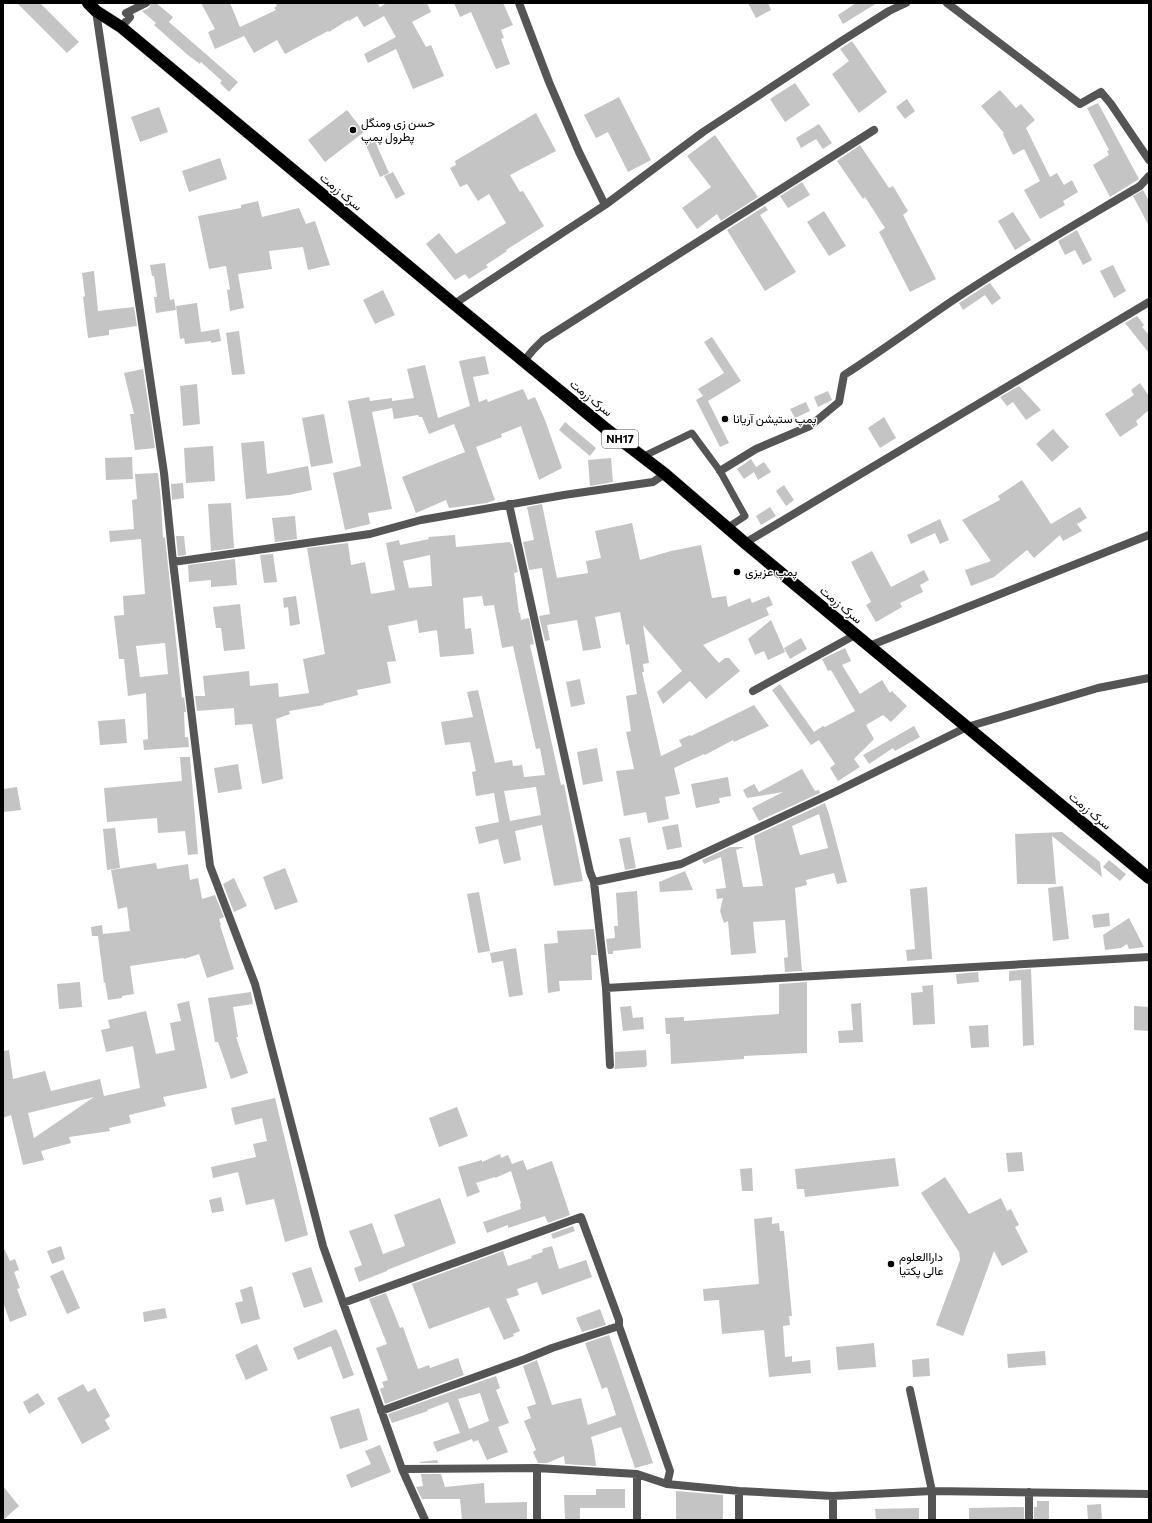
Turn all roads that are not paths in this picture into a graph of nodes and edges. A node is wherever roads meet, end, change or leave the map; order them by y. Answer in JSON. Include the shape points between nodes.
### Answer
{"nodes":[{"id":1,"x":146,"y":3,"type":"edge"},
{"id":2,"x":520,"y":3,"type":"edge"},
{"id":3,"x":906,"y":3,"type":"edge"},
{"id":4,"x":946,"y":3,"type":"edge"},
{"id":5,"x":92,"y":7,"type":"edge"},
{"id":6,"x":121,"y":27,"type":"junction"},
{"id":7,"x":874,"y":130,"type":"dead end"},
{"id":8,"x":1149,"y":160,"type":"edge"},
{"id":9,"x":1149,"y":176,"type":"edge"},
{"id":10,"x":605,"y":205,"type":"junction"},
{"id":11,"x":1149,"y":302,"type":"edge"},
{"id":12,"x":454,"y":304,"type":"junction"},
{"id":13,"x":524,"y":361,"type":"junction"},
{"id":14,"x":642,"y":456,"type":"junction"},
{"id":15,"x":720,"y":471,"type":"junction"},
{"id":16,"x":665,"y":474,"type":"junction"},
{"id":17,"x":509,"y":504,"type":"junction"},
{"id":18,"x":727,"y":528,"type":"junction"},
{"id":19,"x":1149,"y":535,"type":"edge"},
{"id":20,"x":745,"y":543,"type":"junction"},
{"id":21,"x":173,"y":562,"type":"junction"},
{"id":22,"x":855,"y":635,"type":"junction"},
{"id":23,"x":869,"y":646,"type":"junction"},
{"id":24,"x":1149,"y":678,"type":"edge"},
{"id":25,"x":753,"y":691,"type":"dead end"},
{"id":26,"x":967,"y":727,"type":"junction"},
{"id":27,"x":1149,"y":878,"type":"edge"},
{"id":28,"x":594,"y":882,"type":"junction"},
{"id":29,"x":1149,"y":957,"type":"edge"},
{"id":30,"x":606,"y":988,"type":"junction"},
{"id":31,"x":610,"y":1066,"type":"dead end"},
{"id":32,"x":343,"y":1303,"type":"junction"},
{"id":33,"x":619,"y":1326,"type":"junction"},
{"id":34,"x":910,"y":1390,"type":"dead end"},
{"id":35,"x":381,"y":1411,"type":"junction"},
{"id":36,"x":537,"y":1468,"type":"junction"},
{"id":37,"x":402,"y":1469,"type":"junction"},
{"id":38,"x":637,"y":1474,"type":"junction"},
{"id":39,"x":667,"y":1484,"type":"junction"},
{"id":40,"x":739,"y":1491,"type":"junction"},
{"id":41,"x":932,"y":1491,"type":"junction"},
{"id":42,"x":1029,"y":1492,"type":"junction"},
{"id":43,"x":1149,"y":1494,"type":"edge"},
{"id":44,"x":833,"y":1496,"type":"junction"},
{"id":45,"x":424,"y":1520,"type":"edge"},
{"id":46,"x":537,"y":1520,"type":"edge"},
{"id":47,"x":637,"y":1520,"type":"edge"},
{"id":48,"x":738,"y":1520,"type":"edge"},
{"id":49,"x":834,"y":1520,"type":"edge"},
{"id":50,"x":932,"y":1520,"type":"edge"},
{"id":51,"x":1029,"y":1520,"type":"edge"}],
"edges":[{"from":1,"to":6,"type":"street","via":[[126,13],[130,18]]},
{"from":2,"to":10,"type":"street","via":[[549,82]]},
{"from":3,"to":10,"type":"street","via":[[888,11],[703,132]]},
{"from":4,"to":8,"type":"street","via":[[1080,104],[1101,92]]},
{"from":5,"to":6,"type":"highway","name":"سرک زرمت","number":"NH17"},
{"from":5,"to":21,"type":"street","via":[[164,472]]},
{"from":6,"to":12,"type":"highway","name":"سرک زرمت","number":"NH17"},
{"from":7,"to":13,"type":"street","via":[[543,340]]},
{"from":9,"to":15,"type":"street","via":[[1140,186],[962,294],[844,375],[839,402],[810,426],[756,449]]},
{"from":10,"to":12,"type":"street"},
{"from":11,"to":20,"type":"street"},
{"from":12,"to":13,"type":"highway","name":"سرک زرمت","number":"NH17"},
{"from":13,"to":14,"type":"highway","name":"سرک زرمت","number":"NH17"},
{"from":14,"to":15,"type":"lane","via":[[692,433]]},
{"from":14,"to":16,"type":"highway","name":"سرک زرمت","number":"NH17"},
{"from":15,"to":18,"type":"lane","via":[[745,516]]},
{"from":16,"to":17,"type":"street","via":[[654,482]]},
{"from":16,"to":18,"type":"highway","name":"سرک زرمت","number":"NH17"},
{"from":17,"to":21,"type":"street","via":[[421,520],[370,534]]},
{"from":17,"to":28,"type":"street"},
{"from":18,"to":20,"type":"highway","name":"سرک زرمت","number":"NH17"},
{"from":19,"to":23,"type":"street"},
{"from":20,"to":22,"type":"highway","name":"سرک زرمت","number":"NH17"},
{"from":21,"to":32,"type":"street","via":[[210,866],[255,984],[323,1246]]},
{"from":22,"to":23,"type":"highway","name":"سرک زرمت","number":"NH17"},
{"from":22,"to":25,"type":"street"},
{"from":23,"to":26,"type":"highway","name":"سرک زرمت","number":"NH17"},
{"from":24,"to":26,"type":"street","via":[[1098,688]]},
{"from":26,"to":27,"type":"highway","name":"سرک زرمت","number":"NH17"},
{"from":26,"to":28,"type":"street","via":[[681,864]]},
{"from":28,"to":30,"type":"street"},
{"from":29,"to":30,"type":"street"},
{"from":30,"to":31,"type":"street"},
{"from":32,"to":33,"type":"street","via":[[580,1217],[620,1320]]},
{"from":32,"to":35,"type":"street"},
{"from":33,"to":35,"type":"street"},
{"from":33,"to":39,"type":"street","via":[[670,1471]]},
{"from":34,"to":41,"type":"street"},
{"from":35,"to":37,"type":"street"},
{"from":36,"to":37,"type":"street"},
{"from":36,"to":38,"type":"street"},
{"from":36,"to":46,"type":"street"},
{"from":37,"to":45,"type":"street"},
{"from":38,"to":39,"type":"street"},
{"from":38,"to":47,"type":"street"},
{"from":39,"to":40,"type":"street"},
{"from":40,"to":44,"type":"street"},
{"from":40,"to":48,"type":"street"},
{"from":41,"to":42,"type":"street"},
{"from":41,"to":44,"type":"street"},
{"from":41,"to":50,"type":"street"},
{"from":42,"to":43,"type":"street"},
{"from":42,"to":51,"type":"street"},
{"from":44,"to":49,"type":"street"}]}
